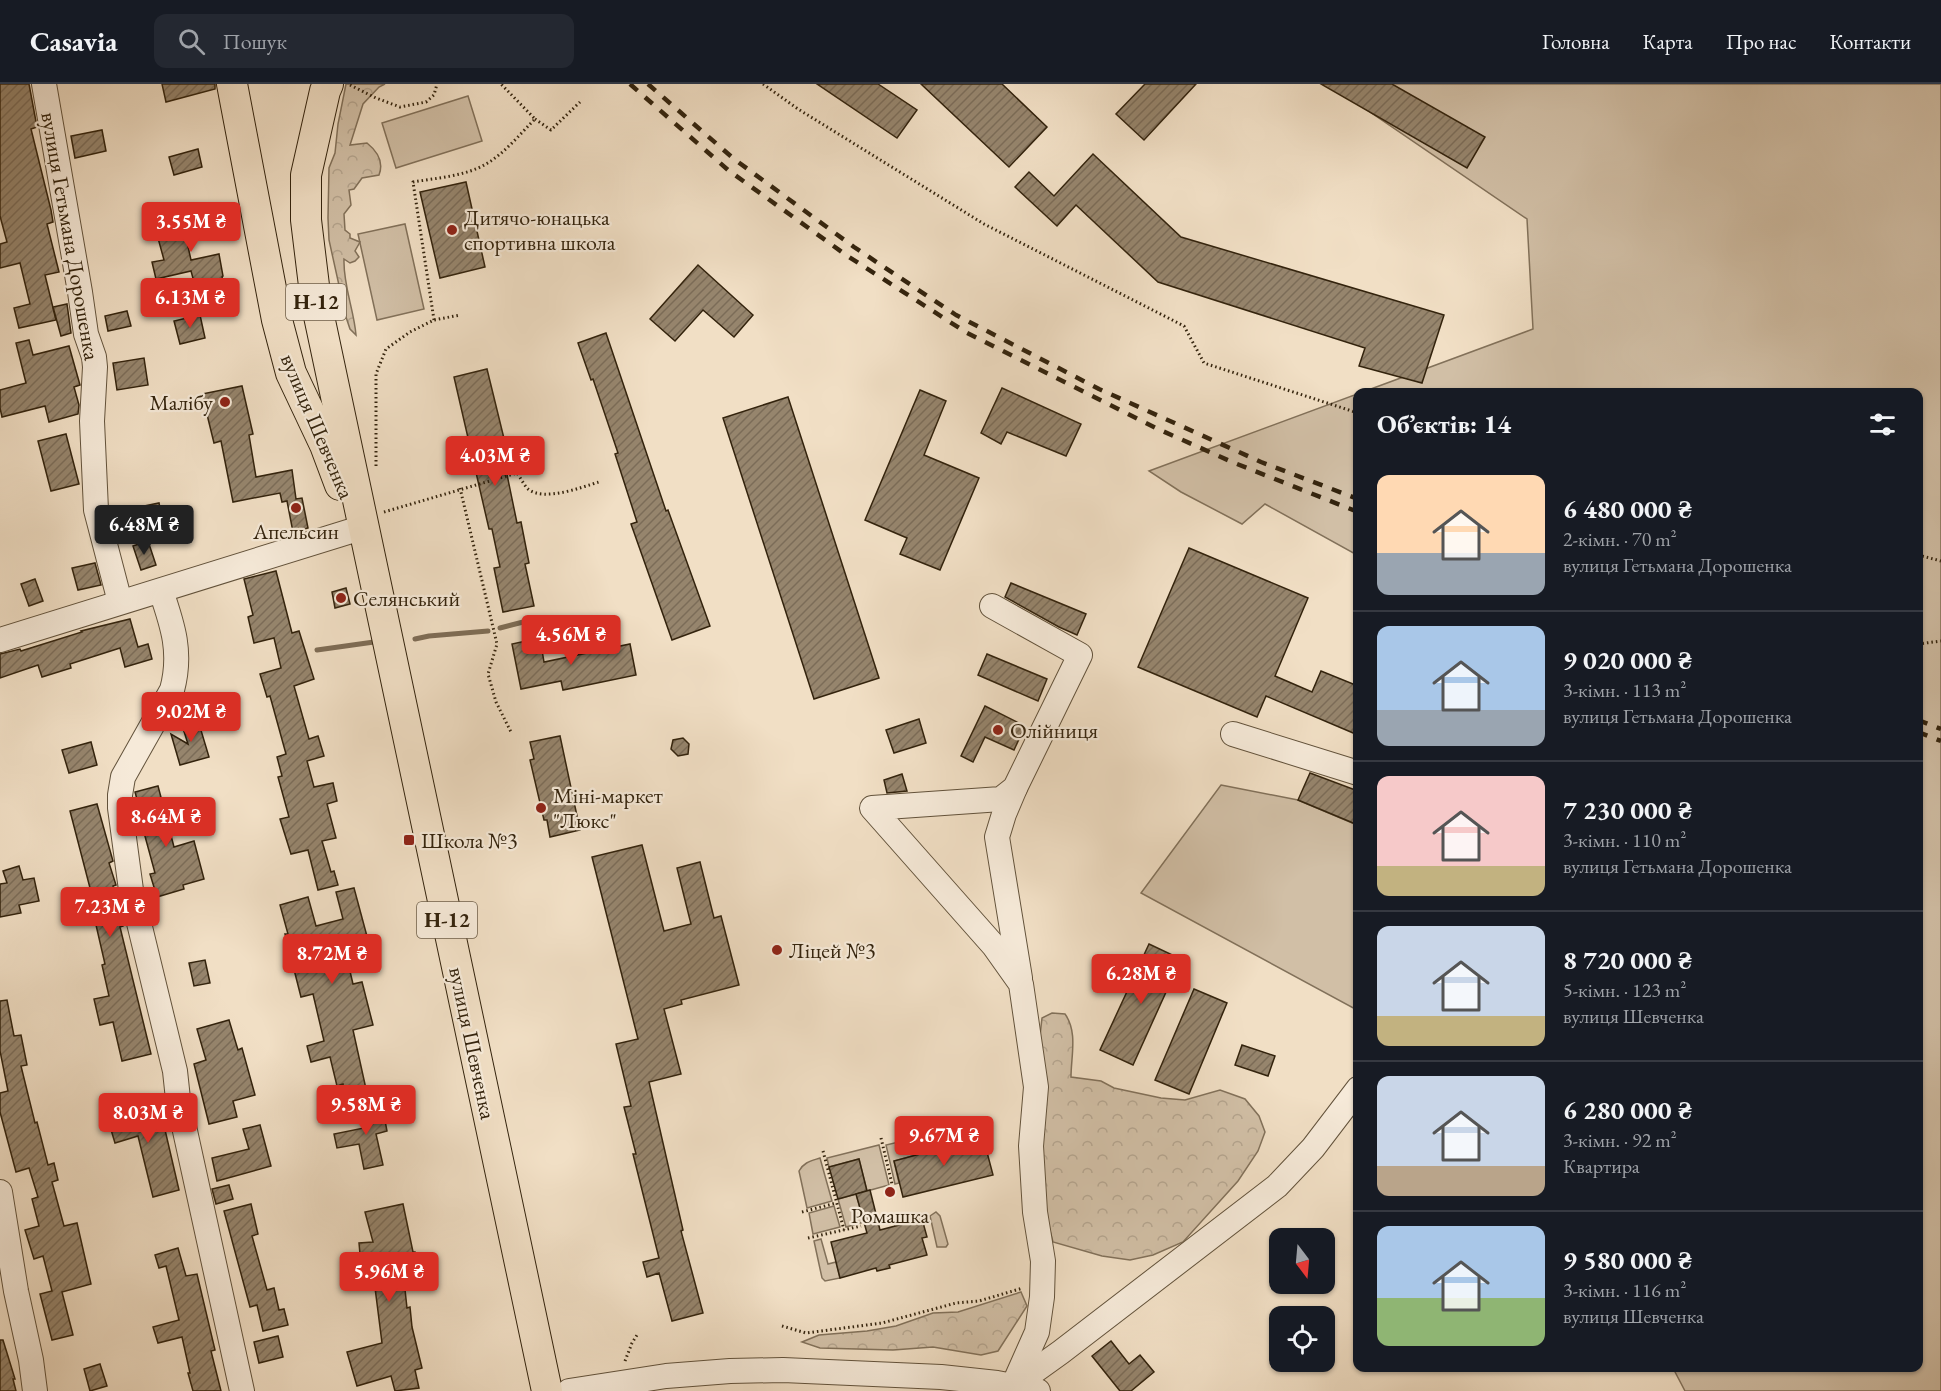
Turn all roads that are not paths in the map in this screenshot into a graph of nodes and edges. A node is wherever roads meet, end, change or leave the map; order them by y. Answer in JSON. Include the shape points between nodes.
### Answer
{"nodes":[{"id":1,"x":44,"y":84,"type":"edge"},
{"id":2,"x":232,"y":84,"type":"edge"},
{"id":3,"x":328,"y":84,"type":"edge"},
{"id":4,"x":363,"y":523,"type":"junction"},
{"id":5,"x":161,"y":591,"type":"junction"},
{"id":6,"x":120,"y":602,"type":"junction"},
{"id":7,"x":992,"y":606,"type":"dead end"},
{"id":8,"x":0,"y":640,"type":"edge"},
{"id":9,"x":1233,"y":734,"type":"dead end"},
{"id":10,"x":1353,"y":771,"type":"edge"},
{"id":11,"x":1015,"y":788,"type":"junction"},
{"id":12,"x":1021,"y":984,"type":"junction"},
{"id":13,"x":1353,"y":1096,"type":"edge"},
{"id":14,"x":0,"y":1192,"type":"edge"},
{"id":15,"x":1013,"y":1386,"type":"junction"},
{"id":16,"x":35,"y":1391,"type":"edge"},
{"id":17,"x":242,"y":1391,"type":"edge"},
{"id":18,"x":547,"y":1391,"type":"edge"},
{"id":19,"x":569,"y":1391,"type":"edge"},
{"id":20,"x":1038,"y":1391,"type":"edge"}],
"edges":[{"from":1,"to":6,"type":"street","name":"вулиця Гетьмана Дорошенка","via":[[86,334],[94,357],[96,510]]},
{"from":2,"to":4,"type":"main road","name":"вулиця Шевченка","via":[[291,374],[346,500]]},
{"from":3,"to":4,"type":"main road","name":"вулиця Шевченка","number":"Н-12","via":[[306,175],[306,220],[316,302]]},
{"from":4,"to":5,"type":"street"},
{"from":4,"to":18,"type":"main road","name":"вулиця Шевченка","number":"Н-12"},
{"from":5,"to":6,"type":"street"},
{"from":5,"to":17,"type":"street","via":[[172,622],[178,660],[176,678],[123,777],[120,808],[132,890],[175,1071],[180,1110]]},
{"from":6,"to":8,"type":"street"},
{"from":7,"to":11,"type":"street","via":[[1080,655]]},
{"from":9,"to":10,"type":"street"},
{"from":11,"to":12,"type":"street","via":[[997,837]]},
{"from":11,"to":12,"type":"street","via":[[1001,799],[872,808],[994,946]]},
{"from":12,"to":15,"type":"street","via":[[1036,1088],[1031,1146],[1043,1261],[1037,1332]]},
{"from":13,"to":15,"type":"street","via":[[1313,1148],[1277,1186]]},
{"from":14,"to":16,"type":"street"},
{"from":15,"to":19,"type":"street","via":[[942,1377],[783,1370],[666,1376]]},
{"from":15,"to":20,"type":"street"}]}
